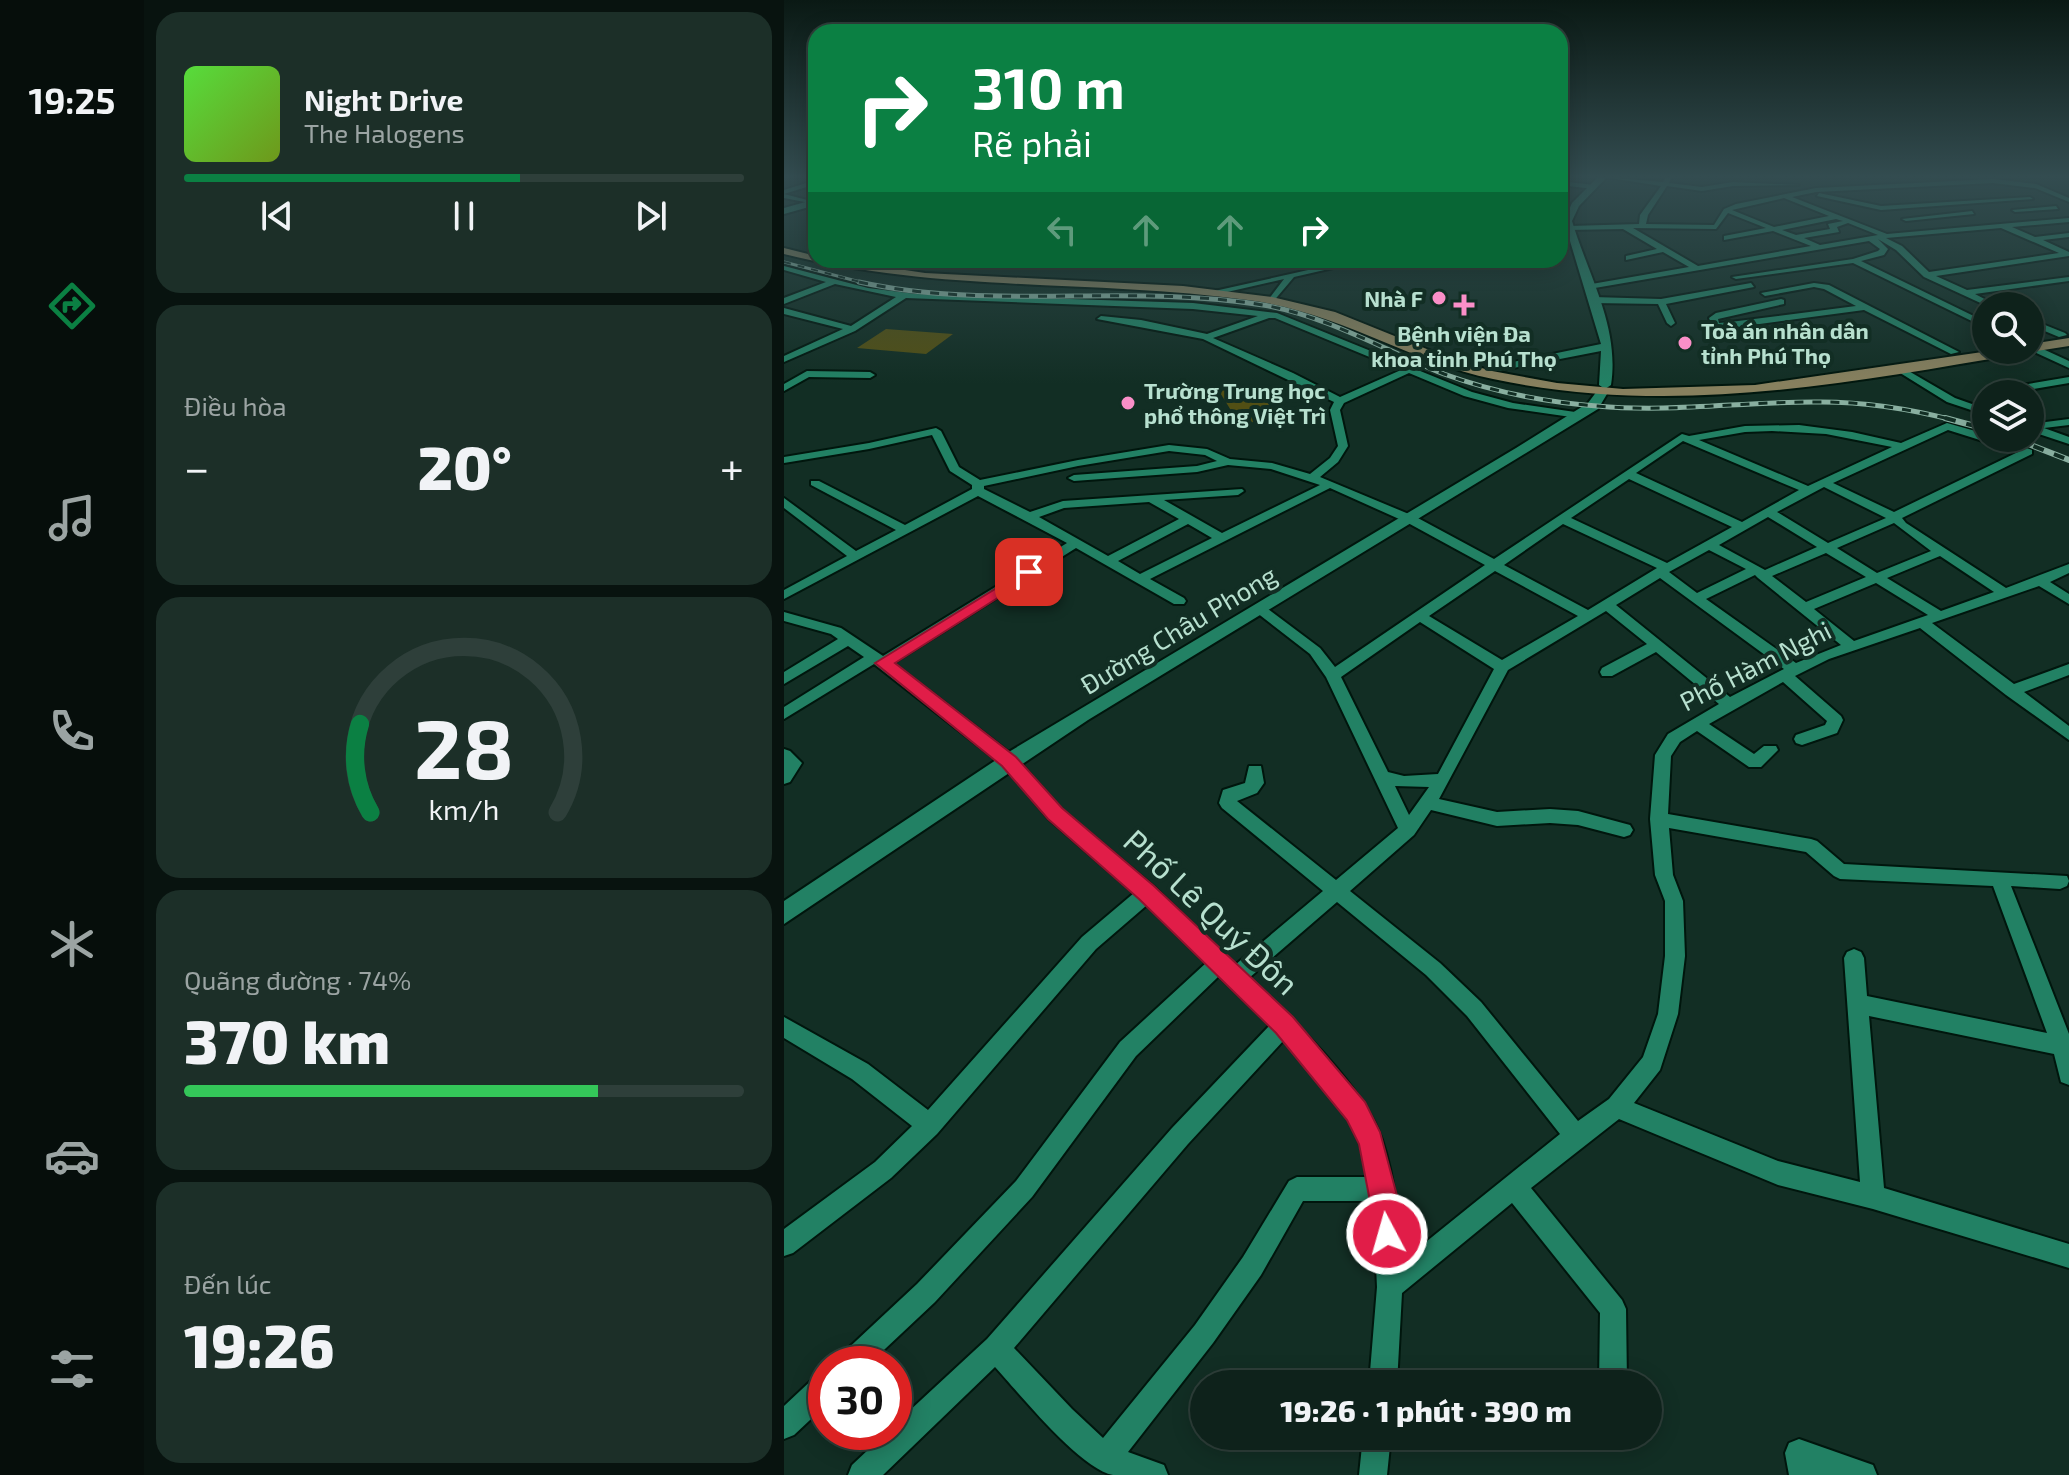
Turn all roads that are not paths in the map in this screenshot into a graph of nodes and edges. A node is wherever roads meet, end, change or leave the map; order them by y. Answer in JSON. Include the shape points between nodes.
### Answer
{"nodes":[{"id":1,"x":1575,"y":246,"type":"edge"},
{"id":2,"x":1655,"y":246,"type":"edge"},
{"id":3,"x":1826,"y":246,"type":"edge"},
{"id":4,"x":1883,"y":246,"type":"edge"},
{"id":5,"x":1895,"y":246,"type":"edge"},
{"id":6,"x":2048,"y":246,"type":"edge"},
{"id":7,"x":1819,"y":247,"type":"joint"},
{"id":8,"x":1661,"y":250,"type":"junction"},
{"id":9,"x":1751,"y":250,"type":"dead end"},
{"id":10,"x":784,"y":251,"type":"edge"},
{"id":11,"x":2069,"y":255,"type":"edge"},
{"id":12,"x":1763,"y":256,"type":"junction"},
{"id":13,"x":808,"y":257,"type":"edge"},
{"id":14,"x":1629,"y":258,"type":"dead end"},
{"id":15,"x":1854,"y":261,"type":"junction"},
{"id":16,"x":1710,"y":265,"type":"junction"},
{"id":17,"x":784,"y":268,"type":"edge"},
{"id":18,"x":857,"y":268,"type":"edge"},
{"id":19,"x":904,"y":268,"type":"edge"},
{"id":20,"x":1325,"y":268,"type":"edge"},
{"id":21,"x":1696,"y":268,"type":"junction"},
{"id":22,"x":796,"y":271,"type":"junction"},
{"id":23,"x":784,"y":275,"type":"edge"},
{"id":24,"x":1291,"y":275,"type":"junction"},
{"id":25,"x":1927,"y":275,"type":"junction"},
{"id":26,"x":1736,"y":277,"type":"junction"},
{"id":27,"x":2069,"y":279,"type":"edge"},
{"id":28,"x":835,"y":281,"type":"junction"},
{"id":29,"x":1751,"y":285,"type":"junction"},
{"id":30,"x":1228,"y":287,"type":"junction"},
{"id":31,"x":1589,"y":287,"type":"junction"},
{"id":32,"x":1214,"y":292,"type":"junction"},
{"id":33,"x":1765,"y":293,"type":"junction"},
{"id":34,"x":1964,"y":293,"type":"junction"},
{"id":35,"x":903,"y":296,"type":"junction"},
{"id":36,"x":1972,"y":296,"type":"edge"},
{"id":37,"x":1274,"y":297,"type":"junction"},
{"id":38,"x":1593,"y":300,"type":"junction"},
{"id":39,"x":784,"y":301,"type":"edge"},
{"id":40,"x":1661,"y":302,"type":"junction"},
{"id":41,"x":1781,"y":302,"type":"junction"},
{"id":42,"x":1865,"y":307,"type":"junction"},
{"id":43,"x":784,"y":311,"type":"edge"},
{"id":44,"x":1803,"y":315,"type":"junction"},
{"id":45,"x":1277,"y":316,"type":"junction"},
{"id":46,"x":1972,"y":318,"type":"edge"},
{"id":47,"x":1101,"y":319,"type":"dead end"},
{"id":48,"x":1671,"y":323,"type":"dead end"},
{"id":49,"x":2044,"y":328,"type":"edge"},
{"id":50,"x":852,"y":329,"type":"junction"},
{"id":51,"x":1207,"y":337,"type":"junction"},
{"id":52,"x":2067,"y":337,"type":"edge"},
{"id":53,"x":2044,"y":342,"type":"edge"},
{"id":54,"x":1411,"y":344,"type":"junction"},
{"id":55,"x":784,"y":346,"type":"edge"},
{"id":56,"x":1605,"y":347,"type":"junction"},
{"id":57,"x":1972,"y":349,"type":"edge"},
{"id":58,"x":803,"y":351,"type":"junction"},
{"id":59,"x":1954,"y":352,"type":"junction"},
{"id":60,"x":2044,"y":353,"type":"edge"},
{"id":61,"x":1972,"y":356,"type":"edge"},
{"id":62,"x":784,"y":359,"type":"edge"},
{"id":63,"x":2069,"y":365,"type":"edge"},
{"id":64,"x":1502,"y":368,"type":"junction"},
{"id":65,"x":1900,"y":369,"type":"junction"},
{"id":66,"x":1409,"y":370,"type":"junction"},
{"id":67,"x":870,"y":375,"type":"dead end"},
{"id":68,"x":1822,"y":378,"type":"junction"},
{"id":69,"x":2069,"y":380,"type":"edge"},
{"id":70,"x":2044,"y":384,"type":"edge"},
{"id":71,"x":784,"y":388,"type":"edge"},
{"id":72,"x":1603,"y":389,"type":"junction"},
{"id":73,"x":1972,"y":396,"type":"edge"},
{"id":74,"x":1951,"y":400,"type":"junction"},
{"id":75,"x":1340,"y":401,"type":"junction"},
{"id":76,"x":1972,"y":407,"type":"edge"},
{"id":77,"x":1578,"y":415,"type":"junction"},
{"id":78,"x":2069,"y":422,"type":"edge"},
{"id":79,"x":2044,"y":425,"type":"edge"},
{"id":80,"x":2044,"y":432,"type":"edge"},
{"id":81,"x":1972,"y":433,"type":"edge"},
{"id":82,"x":1691,"y":439,"type":"junction"},
{"id":83,"x":2069,"y":441,"type":"edge"},
{"id":84,"x":1905,"y":447,"type":"junction"},
{"id":85,"x":2028,"y":452,"type":"edge"},
{"id":86,"x":784,"y":460,"type":"edge"},
{"id":87,"x":1228,"y":462,"type":"junction"},
{"id":88,"x":1628,"y":474,"type":"junction"},
{"id":89,"x":1074,"y":478,"type":"dead end"},
{"id":90,"x":1312,"y":478,"type":"junction"},
{"id":91,"x":815,"y":483,"type":"dead end"},
{"id":92,"x":1825,"y":483,"type":"junction"},
{"id":93,"x":1330,"y":484,"type":"junction"},
{"id":94,"x":978,"y":488,"type":"junction"},
{"id":95,"x":1808,"y":490,"type":"junction"},
{"id":96,"x":1238,"y":491,"type":"dead end"},
{"id":97,"x":1153,"y":499,"type":"junction"},
{"id":98,"x":784,"y":502,"type":"edge"},
{"id":99,"x":1768,"y":512,"type":"junction"},
{"id":100,"x":1029,"y":516,"type":"junction"},
{"id":101,"x":1896,"y":518,"type":"junction"},
{"id":102,"x":1189,"y":519,"type":"junction"},
{"id":103,"x":1562,"y":519,"type":"junction"},
{"id":104,"x":1412,"y":520,"type":"junction"},
{"id":105,"x":1741,"y":526,"type":"junction"},
{"id":106,"x":903,"y":529,"type":"junction"},
{"id":107,"x":1219,"y":537,"type":"junction"},
{"id":108,"x":1077,"y":542,"type":"junction"},
{"id":109,"x":1708,"y":544,"type":"junction"},
{"id":110,"x":1827,"y":547,"type":"junction"},
{"id":111,"x":1941,"y":551,"type":"junction"},
{"id":112,"x":856,"y":557,"type":"junction"},
{"id":113,"x":1108,"y":561,"type":"junction"},
{"id":114,"x":1496,"y":564,"type":"junction"},
{"id":115,"x":2069,"y":568,"type":"edge"},
{"id":116,"x":1663,"y":570,"type":"junction"},
{"id":117,"x":1759,"y":572,"type":"junction"},
{"id":118,"x":1876,"y":576,"type":"junction"},
{"id":119,"x":1140,"y":579,"type":"junction"},
{"id":120,"x":2040,"y":581,"type":"junction"},
{"id":121,"x":2006,"y":594,"type":"junction"},
{"id":122,"x":784,"y":595,"type":"edge"},
{"id":123,"x":1697,"y":598,"type":"junction"},
{"id":124,"x":2069,"y":600,"type":"edge"},
{"id":125,"x":1179,"y":601,"type":"dead end"},
{"id":126,"x":1606,"y":604,"type":"junction"},
{"id":127,"x":1804,"y":608,"type":"junction"},
{"id":128,"x":1259,"y":609,"type":"junction"},
{"id":129,"x":1587,"y":615,"type":"junction"},
{"id":130,"x":784,"y":616,"type":"edge"},
{"id":131,"x":1421,"y":617,"type":"junction"},
{"id":132,"x":1932,"y":620,"type":"junction"},
{"id":133,"x":848,"y":639,"type":"junction"},
{"id":134,"x":1657,"y":645,"type":"junction"},
{"id":135,"x":1851,"y":646,"type":"junction"},
{"id":136,"x":879,"y":660,"type":"junction"},
{"id":137,"x":1502,"y":667,"type":"junction"},
{"id":138,"x":2069,"y":669,"type":"edge"},
{"id":139,"x":1607,"y":672,"type":"dead end"},
{"id":140,"x":1789,"y":672,"type":"junction"},
{"id":141,"x":1333,"y":675,"type":"junction"},
{"id":142,"x":784,"y":679,"type":"edge"},
{"id":143,"x":2011,"y":691,"type":"junction"},
{"id":144,"x":1729,"y":704,"type":"junction"},
{"id":145,"x":784,"y":714,"type":"edge"},
{"id":146,"x":1696,"y":723,"type":"junction"},
{"id":147,"x":2069,"y":734,"type":"edge"},
{"id":148,"x":1802,"y":739,"type":"dead end"},
{"id":149,"x":1770,"y":750,"type":"dead end"},
{"id":150,"x":784,"y":755,"type":"edge"},
{"id":151,"x":1009,"y":761,"type":"junction"},
{"id":152,"x":1255,"y":770,"type":"dead end"},
{"id":153,"x":1382,"y":777,"type":"junction"},
{"id":154,"x":784,"y":778,"type":"edge"},
{"id":155,"x":1443,"y":780,"type":"junction"},
{"id":156,"x":1429,"y":803,"type":"junction"},
{"id":157,"x":1659,"y":819,"type":"junction"},
{"id":158,"x":1408,"y":830,"type":"junction"},
{"id":159,"x":1624,"y":830,"type":"dead end"},
{"id":160,"x":1999,"y":878,"type":"junction"},
{"id":161,"x":2060,"y":881,"type":"dead end"},
{"id":162,"x":1147,"y":893,"type":"junction"},
{"id":163,"x":1338,"y":893,"type":"junction"},
{"id":164,"x":784,"y":914,"type":"edge"},
{"id":165,"x":1854,"y":958,"type":"dead end"},
{"id":166,"x":1226,"y":971,"type":"junction"},
{"id":167,"x":1858,"y":1004,"type":"junction"},
{"id":168,"x":1284,"y":1025,"type":"junction"},
{"id":169,"x":784,"y":1027,"type":"edge"},
{"id":170,"x":2066,"y":1047,"type":"edge"},
{"id":171,"x":2069,"y":1074,"type":"edge"},
{"id":172,"x":1617,"y":1107,"type":"junction"},
{"id":173,"x":929,"y":1126,"type":"junction"},
{"id":174,"x":1576,"y":1136,"type":"junction"},
{"id":175,"x":1514,"y":1186,"type":"junction"},
{"id":176,"x":1382,"y":1189,"type":"junction"},
{"id":177,"x":1873,"y":1197,"type":"junction"},
{"id":178,"x":784,"y":1244,"type":"edge"},
{"id":179,"x":2069,"y":1256,"type":"edge"},
{"id":180,"x":1390,"y":1287,"type":"junction"},
{"id":181,"x":869,"y":1346,"type":"edge"},
{"id":182,"x":996,"y":1348,"type":"junction"},
{"id":183,"x":1384,"y":1370,"type":"edge"},
{"id":184,"x":1613,"y":1370,"type":"edge"},
{"id":185,"x":808,"y":1403,"type":"edge"},
{"id":186,"x":784,"y":1425,"type":"edge"},
{"id":187,"x":1376,"y":1450,"type":"edge"},
{"id":188,"x":1105,"y":1458,"type":"junction"},
{"id":189,"x":862,"y":1475,"type":"edge"},
{"id":190,"x":1154,"y":1475,"type":"edge"},
{"id":191,"x":1373,"y":1475,"type":"edge"},
{"id":192,"x":1803,"y":1475,"type":"edge"},
{"id":193,"x":1863,"y":1475,"type":"edge"}],
"edges":[{"from":1,"to":31,"type":"street"},
{"from":2,"to":8,"type":"street"},
{"from":3,"to":7,"type":"street"},
{"from":4,"to":15,"type":"street","via":[[1875,255]]},
{"from":5,"to":25,"type":"street"},
{"from":6,"to":11,"type":"street"},
{"from":7,"to":12,"type":"street"},
{"from":8,"to":14,"type":"street"},
{"from":8,"to":21,"type":"street"},
{"from":9,"to":12,"type":"street"},
{"from":10,"to":13,"type":"main road"},
{"from":11,"to":25,"type":"street"},
{"from":12,"to":16,"type":"street"},
{"from":15,"to":26,"type":"street"},
{"from":15,"to":46,"type":"street"},
{"from":16,"to":21,"type":"street"},
{"from":16,"to":26,"type":"street"},
{"from":17,"to":22,"type":"street"},
{"from":18,"to":32,"type":"main road","via":[[941,280]]},
{"from":19,"to":30,"type":"main road","via":[[948,275]]},
{"from":20,"to":24,"type":"street"},
{"from":21,"to":31,"type":"street"},
{"from":22,"to":23,"type":"street"},
{"from":22,"to":28,"type":"street"},
{"from":24,"to":30,"type":"street"},
{"from":24,"to":37,"type":"street"},
{"from":25,"to":34,"type":"street"},
{"from":26,"to":29,"type":"street"},
{"from":27,"to":34,"type":"street"},
{"from":28,"to":35,"type":"street"},
{"from":28,"to":39,"type":"street"},
{"from":29,"to":33,"type":"street"},
{"from":29,"to":40,"type":"street"},
{"from":30,"to":32,"type":"street"},
{"from":30,"to":37,"type":"main road"},
{"from":31,"to":38,"type":"street"},
{"from":32,"to":37,"type":"main road"},
{"from":33,"to":41,"type":"street"},
{"from":33,"to":42,"type":"street","via":[[1818,285]]},
{"from":34,"to":36,"type":"street"},
{"from":35,"to":45,"type":"street","via":[[1193,306]]},
{"from":35,"to":50,"type":"street"},
{"from":37,"to":54,"type":"main road"},
{"from":38,"to":40,"type":"street"},
{"from":38,"to":56,"type":"street"},
{"from":40,"to":48,"type":"street"},
{"from":41,"to":44,"type":"street"},
{"from":41,"to":44,"type":"street","via":[[1719,315],[1713,321],[1716,326]]},
{"from":42,"to":44,"type":"street"},
{"from":42,"to":59,"type":"street"},
{"from":43,"to":50,"type":"street"},
{"from":45,"to":51,"type":"street"},
{"from":45,"to":66,"type":"street"},
{"from":47,"to":51,"type":"street"},
{"from":49,"to":52,"type":"street"},
{"from":50,"to":58,"type":"street"},
{"from":51,"to":75,"type":"street"},
{"from":52,"to":53,"type":"main road"},
{"from":54,"to":64,"type":"main road"},
{"from":54,"to":72,"type":"main road","via":[[1491,375]]},
{"from":55,"to":58,"type":"street"},
{"from":56,"to":64,"type":"street"},
{"from":56,"to":72,"type":"street","via":[[1608,372]]},
{"from":57,"to":59,"type":"main road"},
{"from":58,"to":62,"type":"street"},
{"from":59,"to":68,"type":"main road"},
{"from":60,"to":63,"type":"street"},
{"from":61,"to":65,"type":"main road"},
{"from":64,"to":72,"type":"main road"},
{"from":65,"to":68,"type":"main road"},
{"from":65,"to":74,"type":"street"},
{"from":66,"to":75,"type":"street"},
{"from":66,"to":77,"type":"street","via":[[1488,400]]},
{"from":67,"to":71,"type":"street","via":[[807,374]]},
{"from":68,"to":72,"type":"main road","via":[[1711,393]]},
{"from":69,"to":70,"type":"street"},
{"from":72,"to":77,"type":"street","name":"Đường Châu Phong","via":[[1593,406]]},
{"from":73,"to":74,"type":"street"},
{"from":74,"to":76,"type":"street"},
{"from":75,"to":90,"type":"street","via":[[1335,410],[1343,446]]},
{"from":77,"to":104,"type":"street","name":"Đường Châu Phong"},
{"from":78,"to":79,"type":"street"},
{"from":80,"to":83,"type":"street"},
{"from":81,"to":84,"type":"street","via":[[1947,426]]},
{"from":82,"to":84,"type":"street","via":[[1744,430],[1813,429]]},
{"from":82,"to":88,"type":"street","via":[[1679,438]]},
{"from":82,"to":95,"type":"street"},
{"from":84,"to":92,"type":"street"},
{"from":85,"to":101,"type":"street"},
{"from":86,"to":94,"type":"street","via":[[936,431],[954,469]]},
{"from":87,"to":89,"type":"street"},
{"from":87,"to":90,"type":"street","via":[[1261,463]]},
{"from":87,"to":94,"type":"street","via":[[1207,452],[1169,448]]},
{"from":88,"to":103,"type":"street"},
{"from":88,"to":105,"type":"street"},
{"from":90,"to":93,"type":"street"},
{"from":91,"to":106,"type":"street"},
{"from":92,"to":95,"type":"street"},
{"from":92,"to":101,"type":"street"},
{"from":93,"to":104,"type":"street"},
{"from":93,"to":107,"type":"street"},
{"from":94,"to":100,"type":"street"},
{"from":94,"to":106,"type":"street"},
{"from":95,"to":99,"type":"street"},
{"from":96,"to":97,"type":"street"},
{"from":97,"to":100,"type":"street","via":[[1063,505]]},
{"from":97,"to":102,"type":"street"},
{"from":98,"to":112,"type":"street"},
{"from":99,"to":105,"type":"street"},
{"from":99,"to":110,"type":"street"},
{"from":100,"to":108,"type":"street"},
{"from":101,"to":110,"type":"street"},
{"from":101,"to":111,"type":"street"},
{"from":102,"to":107,"type":"street"},
{"from":102,"to":113,"type":"street"},
{"from":103,"to":114,"type":"street"},
{"from":103,"to":116,"type":"street"},
{"from":104,"to":114,"type":"street"},
{"from":104,"to":128,"type":"street","name":"Đường Châu Phong"},
{"from":105,"to":109,"type":"street"},
{"from":106,"to":112,"type":"street"},
{"from":107,"to":119,"type":"street"},
{"from":108,"to":113,"type":"street"},
{"from":108,"to":136,"type":"street"},
{"from":109,"to":116,"type":"street"},
{"from":109,"to":117,"type":"street"},
{"from":110,"to":117,"type":"street"},
{"from":110,"to":118,"type":"street"},
{"from":111,"to":118,"type":"street"},
{"from":111,"to":121,"type":"street"},
{"from":112,"to":122,"type":"street"},
{"from":113,"to":119,"type":"street"},
{"from":114,"to":129,"type":"street"},
{"from":114,"to":131,"type":"street"},
{"from":115,"to":120,"type":"street","name":"Phố Hàm Nghi"},
{"from":116,"to":123,"type":"street"},
{"from":116,"to":126,"type":"street"},
{"from":117,"to":123,"type":"street"},
{"from":117,"to":127,"type":"street"},
{"from":118,"to":127,"type":"street"},
{"from":118,"to":132,"type":"street"},
{"from":119,"to":125,"type":"street"},
{"from":120,"to":121,"type":"street","name":"Phố Hàm Nghi"},
{"from":120,"to":124,"type":"street"},
{"from":121,"to":132,"type":"street","name":"Phố Hàm Nghi"},
{"from":123,"to":140,"type":"street"},
{"from":126,"to":129,"type":"street"},
{"from":126,"to":134,"type":"street"},
{"from":127,"to":135,"type":"street"},
{"from":128,"to":141,"type":"street","via":[[1315,651]]},
{"from":128,"to":151,"type":"street","name":"Đường Châu Phong"},
{"from":129,"to":137,"type":"street"},
{"from":130,"to":133,"type":"street","name":"Phố Lê Quý Đôn"},
{"from":131,"to":137,"type":"street"},
{"from":131,"to":141,"type":"street"},
{"from":132,"to":135,"type":"street","name":"Phố Hàm Nghi"},
{"from":132,"to":143,"type":"street"},
{"from":133,"to":136,"type":"street","name":"Phố Lê Quý Đôn"},
{"from":133,"to":142,"type":"street"},
{"from":134,"to":139,"type":"street"},
{"from":134,"to":144,"type":"street"},
{"from":135,"to":140,"type":"street","name":"Phố Hàm Nghi"},
{"from":136,"to":145,"type":"street"},
{"from":136,"to":151,"type":"street","name":"Phố Lê Quý Đôn"},
{"from":137,"to":155,"type":"street"},
{"from":138,"to":143,"type":"street"},
{"from":140,"to":144,"type":"street","name":"Phố Hàm Nghi"},
{"from":140,"to":148,"type":"street","via":[[1835,720],[1831,729]]},
{"from":141,"to":153,"type":"street"},
{"from":143,"to":147,"type":"street"},
{"from":144,"to":146,"type":"street","name":"Phố Hàm Nghi"},
{"from":146,"to":149,"type":"street","via":[[1755,763]]},
{"from":146,"to":157,"type":"street","name":"Phố Hàm Nghi","via":[[1674,738],[1663,755]]},
{"from":150,"to":154,"type":"street","via":[[794,763]]},
{"from":151,"to":162,"type":"street","name":"Phố Lê Quý Đôn","via":[[1055,814]]},
{"from":151,"to":164,"type":"street","name":"Đường Châu Phong"},
{"from":152,"to":163,"type":"street","via":[[1256,783],[1229,795],[1228,803]]},
{"from":153,"to":155,"type":"street"},
{"from":153,"to":158,"type":"street"},
{"from":155,"to":156,"type":"street"},
{"from":156,"to":158,"type":"street"},
{"from":156,"to":159,"type":"street","via":[[1497,819],[1578,818]]},
{"from":157,"to":160,"type":"street","via":[[1811,846],[1840,871]]},
{"from":157,"to":172,"type":"street","name":"Phố Hàm Nghi","via":[[1664,875],[1674,901],[1668,1014],[1652,1063]]},
{"from":158,"to":163,"type":"street"},
{"from":160,"to":161,"type":"street"},
{"from":160,"to":170,"type":"street"},
{"from":162,"to":166,"type":"street","name":"Phố Lê Quý Đôn"},
{"from":162,"to":173,"type":"street","via":[[1089,943]]},
{"from":163,"to":166,"type":"street"},
{"from":163,"to":174,"type":"street","via":[[1474,1009]]},
{"from":165,"to":167,"type":"street"},
{"from":166,"to":168,"type":"street","name":"Phố Lê Quý Đôn"},
{"from":166,"to":181,"type":"street","via":[[1128,1049],[1024,1189]]},
{"from":167,"to":170,"type":"street"},
{"from":167,"to":177,"type":"street"},
{"from":168,"to":176,"type":"street","name":"Phố Lê Quý Đôn","via":[[1356,1111],[1371,1141]]},
{"from":168,"to":182,"type":"street"},
{"from":169,"to":173,"type":"street","via":[[872,1078]]},
{"from":170,"to":171,"type":"street"},
{"from":172,"to":174,"type":"street","name":"Phố Hàm Nghi"},
{"from":172,"to":177,"type":"street","via":[[1778,1173]]},
{"from":173,"to":178,"type":"street","via":[[883,1170]]},
{"from":174,"to":175,"type":"street","name":"Phố Hàm Nghi"},
{"from":175,"to":180,"type":"street","name":"Phố Hàm Nghi"},
{"from":175,"to":184,"type":"street","via":[[1613,1309]]},
{"from":176,"to":180,"type":"street","name":"Phố Lê Quý Đôn"},
{"from":176,"to":188,"type":"street","via":[[1297,1189],[1204,1334]]},
{"from":177,"to":179,"type":"street"},
{"from":180,"to":183,"type":"street","name":"Phố Lê Quý Đôn"},
{"from":182,"to":188,"type":"street"},
{"from":182,"to":189,"type":"street"},
{"from":185,"to":186,"type":"street"},
{"from":187,"to":191,"type":"street"},
{"from":188,"to":190,"type":"street"},
{"from":192,"to":193,"type":"street","via":[[1799,1453]]}]}
